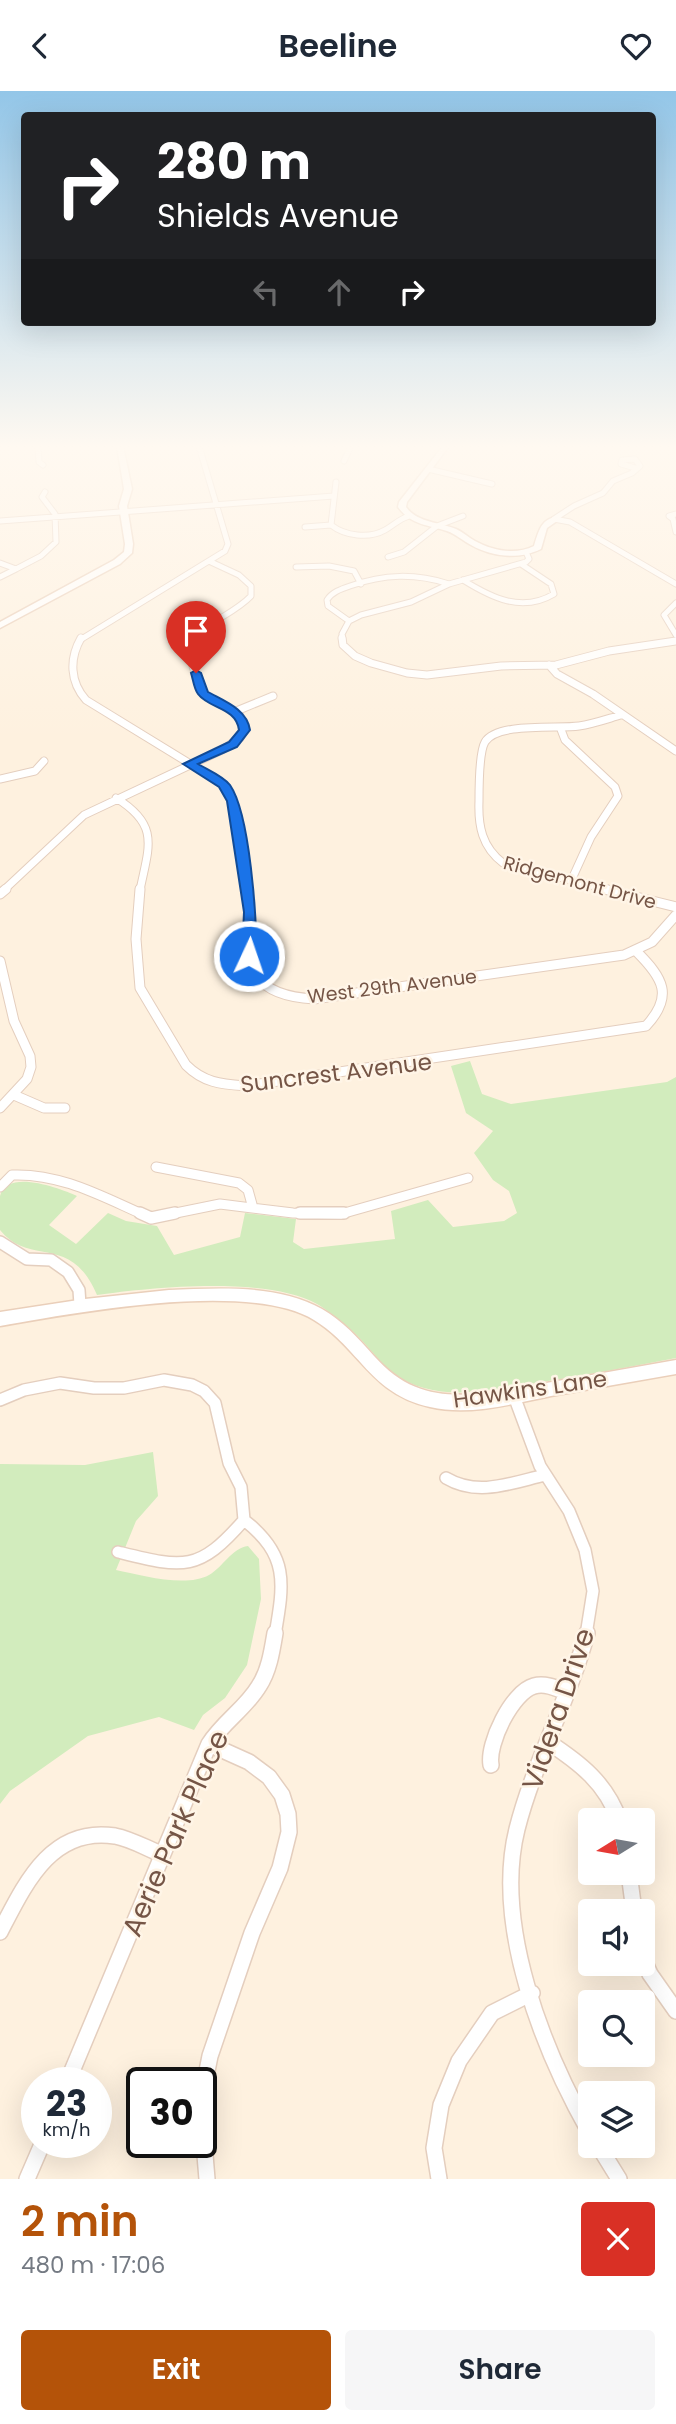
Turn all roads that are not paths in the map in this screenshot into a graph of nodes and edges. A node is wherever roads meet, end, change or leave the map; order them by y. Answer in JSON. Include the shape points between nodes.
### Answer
{"nodes":[{"id":1,"x":55,"y":543,"type":"edge"},
{"id":2,"x":129,"y":543,"type":"edge"},
{"id":3,"x":228,"y":543,"type":"edge"},
{"id":4,"x":415,"y":543,"type":"edge"},
{"id":5,"x":475,"y":543,"type":"edge"},
{"id":6,"x":539,"y":543,"type":"edge"},
{"id":7,"x":607,"y":543,"type":"edge"},
{"id":8,"x":526,"y":552,"type":"junction"},
{"id":9,"x":388,"y":557,"type":"dead end"},
{"id":10,"x":211,"y":562,"type":"junction"},
{"id":11,"x":0,"y":563,"type":"edge"},
{"id":12,"x":521,"y":564,"type":"junction"},
{"id":13,"x":296,"y":568,"type":"dead end"},
{"id":14,"x":16,"y":569,"type":"junction"},
{"id":15,"x":0,"y":577,"type":"edge"},
{"id":16,"x":464,"y":580,"type":"junction"},
{"id":17,"x":361,"y":584,"type":"junction"},
{"id":18,"x":676,"y":584,"type":"edge"},
{"id":19,"x":449,"y":585,"type":"junction"},
{"id":20,"x":676,"y":603,"type":"edge"},
{"id":21,"x":349,"y":621,"type":"junction"},
{"id":22,"x":0,"y":625,"type":"edge"},
{"id":23,"x":676,"y":635,"type":"edge"},
{"id":24,"x":676,"y":641,"type":"edge"},
{"id":25,"x":549,"y":666,"type":"junction"},
{"id":26,"x":273,"y":696,"type":"dead end"},
{"id":27,"x":234,"y":712,"type":"junction"},
{"id":28,"x":621,"y":715,"type":"junction"},
{"id":29,"x":560,"y":727,"type":"junction"},
{"id":30,"x":676,"y":751,"type":"edge"},
{"id":31,"x":44,"y":761,"type":"dead end"},
{"id":32,"x":189,"y":764,"type":"junction"},
{"id":33,"x":0,"y":779,"type":"edge"},
{"id":34,"x":117,"y":799,"type":"junction"},
{"id":35,"x":571,"y":881,"type":"junction"},
{"id":36,"x":0,"y":894,"type":"edge"},
{"id":37,"x":676,"y":907,"type":"edge"},
{"id":38,"x":676,"y":915,"type":"edge"},
{"id":39,"x":637,"y":952,"type":"junction"},
{"id":40,"x":0,"y":961,"type":"edge"},
{"id":41,"x":14,"y":1095,"type":"junction"},
{"id":42,"x":0,"y":1108,"type":"edge"},
{"id":43,"x":65,"y":1108,"type":"dead end"},
{"id":44,"x":156,"y":1167,"type":"dead end"},
{"id":45,"x":468,"y":1178,"type":"dead end"},
{"id":46,"x":0,"y":1187,"type":"edge"},
{"id":47,"x":253,"y":1208,"type":"junction"},
{"id":48,"x":0,"y":1242,"type":"edge"},
{"id":49,"x":80,"y":1305,"type":"junction"},
{"id":50,"x":0,"y":1319,"type":"edge"},
{"id":51,"x":676,"y":1367,"type":"edge"},
{"id":52,"x":514,"y":1396,"type":"junction"},
{"id":53,"x":0,"y":1400,"type":"edge"},
{"id":54,"x":545,"y":1475,"type":"junction"},
{"id":55,"x":446,"y":1478,"type":"dead end"},
{"id":56,"x":244,"y":1520,"type":"junction"},
{"id":57,"x":118,"y":1552,"type":"dead end"},
{"id":58,"x":566,"y":1692,"type":"junction"},
{"id":59,"x":548,"y":1742,"type":"junction"},
{"id":60,"x":209,"y":1744,"type":"junction"},
{"id":61,"x":491,"y":1765,"type":"dead end"},
{"id":62,"x":616,"y":1808,"type":"edge"},
{"id":63,"x":161,"y":1854,"type":"junction"},
{"id":64,"x":0,"y":1932,"type":"edge"},
{"id":65,"x":651,"y":1976,"type":"edge"},
{"id":66,"x":531,"y":1993,"type":"junction"},
{"id":67,"x":676,"y":2011,"type":"edge"},
{"id":68,"x":74,"y":2067,"type":"edge"},
{"id":69,"x":207,"y":2067,"type":"edge"},
{"id":70,"x":578,"y":2114,"type":"edge"},
{"id":71,"x":36,"y":2158,"type":"edge"},
{"id":72,"x":205,"y":2158,"type":"edge"},
{"id":73,"x":606,"y":2158,"type":"edge"},
{"id":74,"x":27,"y":2179,"type":"edge"},
{"id":75,"x":207,"y":2179,"type":"edge"},
{"id":76,"x":439,"y":2179,"type":"edge"},
{"id":77,"x":619,"y":2179,"type":"edge"}],
"edges":[{"from":1,"to":14,"type":"street"},
{"from":2,"to":22,"type":"street","via":[[125,556]]},
{"from":3,"to":10,"type":"street"},
{"from":4,"to":9,"type":"street"},
{"from":5,"to":8,"type":"street"},
{"from":6,"to":8,"type":"street"},
{"from":7,"to":18,"type":"street"},
{"from":8,"to":12,"type":"street","via":[[529,559]]},
{"from":10,"to":27,"type":"street","via":[[233,570],[250,586],[241,607],[193,637],[191,646],[203,694]]},
{"from":10,"to":32,"type":"street","name":"West 29th Avenue","via":[[81,638],[73,656],[79,693]]},
{"from":11,"to":14,"type":"street"},
{"from":12,"to":16,"type":"street"},
{"from":12,"to":16,"type":"street","via":[[551,584],[554,594],[536,602],[503,601]]},
{"from":13,"to":17,"type":"street","via":[[346,569],[354,571]]},
{"from":14,"to":15,"type":"street"},
{"from":16,"to":19,"type":"street"},
{"from":17,"to":19,"type":"street","via":[[407,573]]},
{"from":17,"to":21,"type":"street","via":[[331,593],[327,600],[328,606]]},
{"from":19,"to":21,"type":"street"},
{"from":20,"to":23,"type":"street","via":[[664,615]]},
{"from":21,"to":25,"type":"street","via":[[342,634],[348,650],[363,660],[407,673]]},
{"from":24,"to":25,"type":"street"},
{"from":25,"to":28,"type":"street"},
{"from":26,"to":27,"type":"street"},
{"from":27,"to":32,"type":"street","via":[[243,722],[240,738]]},
{"from":28,"to":29,"type":"street","name":"Ridgemont Drive"},
{"from":28,"to":30,"type":"street"},
{"from":29,"to":35,"type":"street","via":[[565,740],[617,793]]},
{"from":29,"to":35,"type":"street","name":"Ridgemont Drive","via":[[503,731],[486,738],[478,817],[487,850],[499,862]]},
{"from":31,"to":33,"type":"street","via":[[35,771]]},
{"from":32,"to":34,"type":"street"},
{"from":32,"to":39,"type":"street","name":"West 29th Avenue","via":[[229,792],[249,904],[252,968],[270,988],[284,995],[314,999]]},
{"from":34,"to":36,"type":"street","via":[[75,823]]},
{"from":34,"to":39,"type":"street","name":"Suncrest Avenue","via":[[135,810],[146,825],[148,866],[138,914],[140,988],[186,1065],[211,1083],[246,1086],[646,1026],[665,1009],[669,997],[659,972]]},
{"from":35,"to":37,"type":"street","name":"Ridgemont Drive"},
{"from":38,"to":39,"type":"street","name":"West 29th Avenue","via":[[663,935]]},
{"from":40,"to":41,"type":"street","via":[[14,1021],[30,1056],[27,1079]]},
{"from":41,"to":42,"type":"street"},
{"from":41,"to":43,"type":"street","via":[[44,1108]]},
{"from":44,"to":47,"type":"street","via":[[239,1183],[248,1190]]},
{"from":45,"to":47,"type":"street","via":[[341,1214]]},
{"from":46,"to":47,"type":"street","via":[[12,1175],[35,1174],[69,1182],[151,1218],[220,1203]]},
{"from":48,"to":49,"type":"street","via":[[27,1259],[51,1260],[68,1272],[79,1290]]},
{"from":49,"to":50,"type":"street","name":"Hawkins Lane"},
{"from":49,"to":52,"type":"street","name":"Hawkins Lane","via":[[189,1295],[283,1301],[335,1325],[380,1375],[402,1391],[449,1402]]},
{"from":51,"to":52,"type":"street","name":"Hawkins Lane"},
{"from":52,"to":54,"type":"street","name":"Videra Drive"},
{"from":53,"to":56,"type":"street","via":[[60,1383],[124,1388],[164,1380],[192,1385],[215,1403],[229,1463],[241,1487]]},
{"from":54,"to":55,"type":"street","via":[[475,1489]]},
{"from":54,"to":58,"type":"street","name":"Videra Drive","via":[[568,1509],[587,1552],[593,1590],[587,1634]]},
{"from":56,"to":57,"type":"street","via":[[223,1545],[196,1562],[169,1564]]},
{"from":56,"to":60,"type":"street","name":"Aerie Park Place","via":[[268,1540],[279,1562],[281,1581],[271,1659],[258,1689]]},
{"from":58,"to":59,"type":"street","name":"Videra Drive"},
{"from":58,"to":61,"type":"street","via":[[541,1685],[514,1697],[489,1754]]},
{"from":59,"to":62,"type":"street","via":[[585,1766]]},
{"from":59,"to":66,"type":"street","name":"Videra Drive","via":[[512,1855],[512,1905]]},
{"from":60,"to":63,"type":"street","name":"Aerie Park Place"},
{"from":60,"to":69,"type":"street","via":[[269,1777],[285,1806],[289,1829],[286,1855],[256,1922]]},
{"from":63,"to":64,"type":"street","via":[[114,1835],[95,1834],[62,1845],[28,1878]]},
{"from":63,"to":68,"type":"street","name":"Aerie Park Place"},
{"from":65,"to":67,"type":"street"},
{"from":66,"to":70,"type":"street","name":"Videra Drive","via":[[550,2052]]},
{"from":66,"to":76,"type":"street","via":[[492,2013],[459,2061],[441,2105],[434,2148]]},
{"from":71,"to":74,"type":"street"},
{"from":72,"to":75,"type":"street"},
{"from":73,"to":77,"type":"street"}]}
